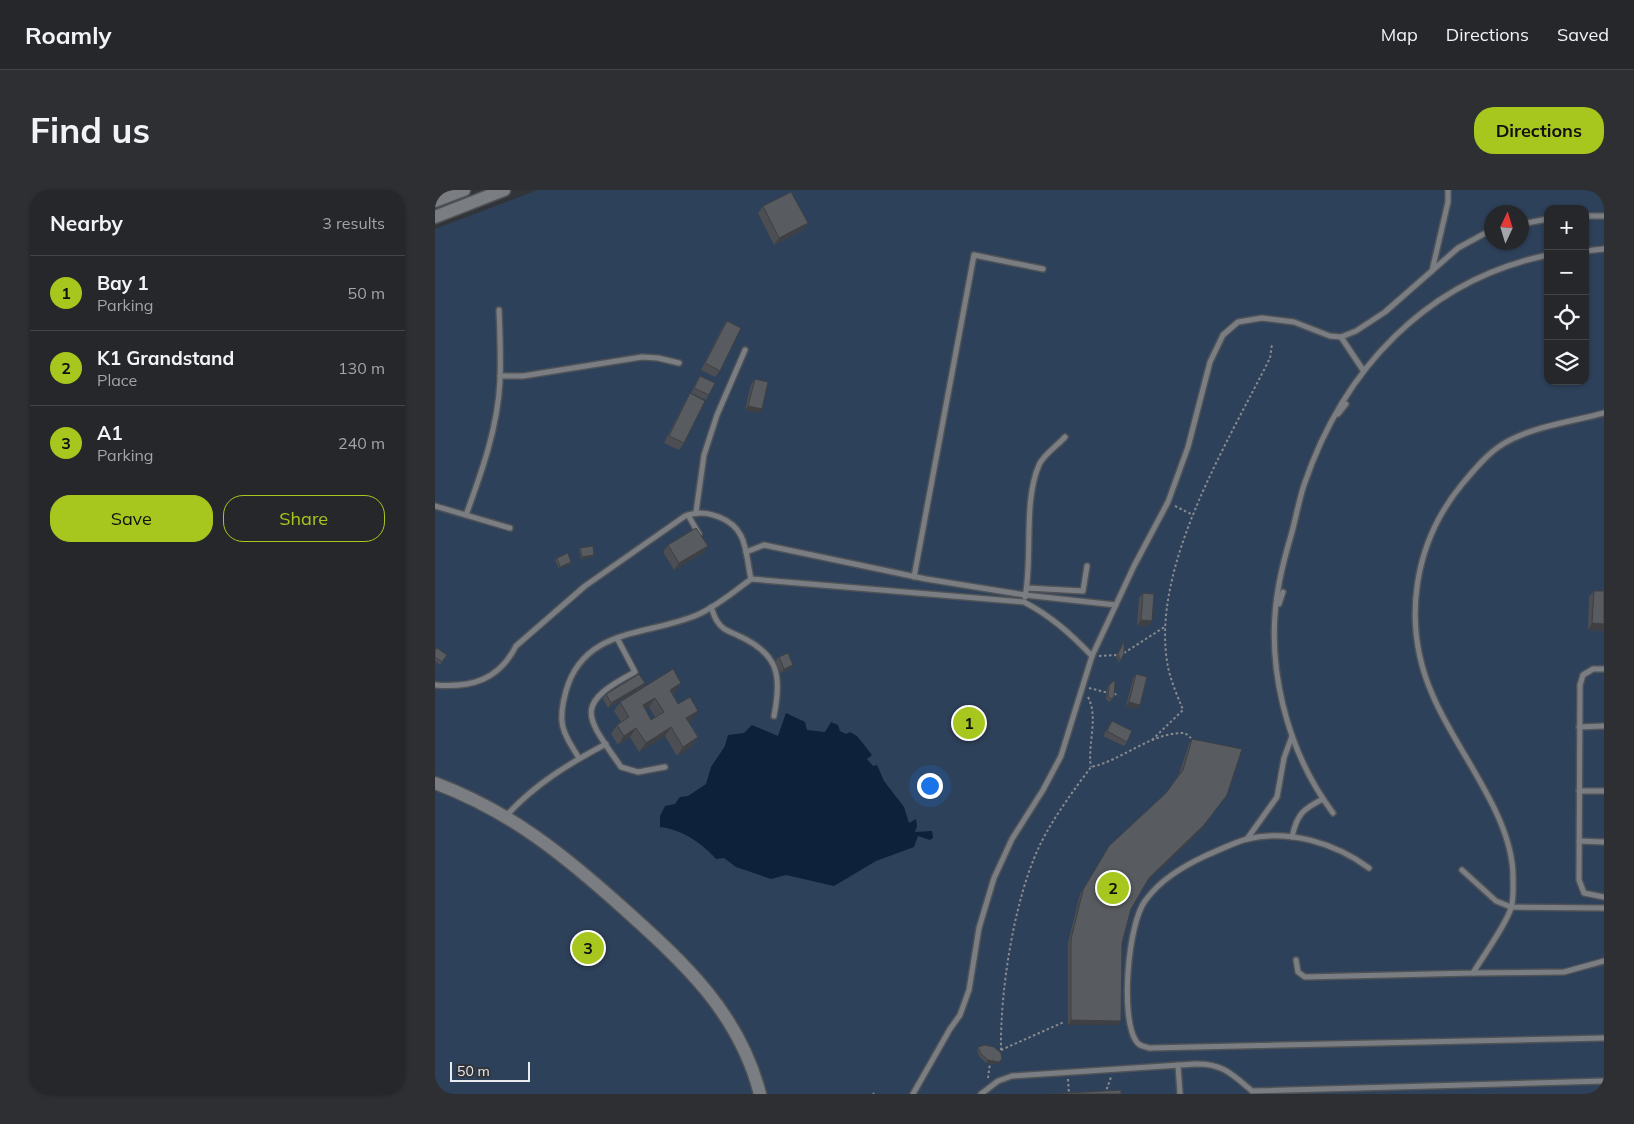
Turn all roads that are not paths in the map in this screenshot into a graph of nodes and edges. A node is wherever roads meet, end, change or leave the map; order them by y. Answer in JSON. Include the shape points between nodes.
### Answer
{"nodes":[{"id":1,"x":464,"y":190,"type":"edge"},
{"id":2,"x":504,"y":190,"type":"edge"},
{"id":3,"x":1448,"y":190,"type":"edge"},
{"id":4,"x":435,"y":201,"type":"edge"},
{"id":5,"x":1589,"y":216,"type":"edge"},
{"id":6,"x":1604,"y":216,"type":"edge"},
{"id":7,"x":435,"y":217,"type":"edge"},
{"id":8,"x":1544,"y":220,"type":"edge"},
{"id":9,"x":1529,"y":223,"type":"edge"},
{"id":10,"x":1484,"y":234,"type":"edge"},
{"id":11,"x":1602,"y":250,"type":"edge"},
{"id":12,"x":1589,"y":251,"type":"edge"},
{"id":13,"x":1544,"y":256,"type":"edge"},
{"id":14,"x":1043,"y":269,"type":"dead end"},
{"id":15,"x":1432,"y":271,"type":"junction"},
{"id":16,"x":499,"y":310,"type":"dead end"},
{"id":17,"x":1341,"y":337,"type":"junction"},
{"id":18,"x":745,"y":350,"type":"dead end"},
{"id":19,"x":679,"y":363,"type":"dead end"},
{"id":20,"x":1363,"y":370,"type":"junction"},
{"id":21,"x":501,"y":376,"type":"junction"},
{"id":22,"x":1346,"y":404,"type":"dead end"},
{"id":23,"x":1604,"y":413,"type":"edge"},
{"id":24,"x":1333,"y":420,"type":"junction"},
{"id":25,"x":1065,"y":437,"type":"dead end"},
{"id":26,"x":435,"y":506,"type":"edge"},
{"id":27,"x":696,"y":512,"type":"junction"},
{"id":28,"x":688,"y":514,"type":"junction"},
{"id":29,"x":466,"y":515,"type":"junction"},
{"id":30,"x":510,"y":528,"type":"dead end"},
{"id":31,"x":701,"y":536,"type":"edge"},
{"id":32,"x":746,"y":552,"type":"junction"},
{"id":33,"x":1087,"y":566,"type":"dead end"},
{"id":34,"x":914,"y":577,"type":"junction"},
{"id":35,"x":751,"y":579,"type":"junction"},
{"id":36,"x":1027,"y":588,"type":"junction"},
{"id":37,"x":1283,"y":592,"type":"dead end"},
{"id":38,"x":1025,"y":595,"type":"junction"},
{"id":39,"x":1024,"y":602,"type":"junction"},
{"id":40,"x":1116,"y":605,"type":"junction"},
{"id":41,"x":711,"y":607,"type":"junction"},
{"id":42,"x":1276,"y":619,"type":"junction"},
{"id":43,"x":617,"y":638,"type":"junction"},
{"id":44,"x":1092,"y":656,"type":"junction"},
{"id":45,"x":1604,"y":669,"type":"edge"},
{"id":46,"x":435,"y":686,"type":"edge"},
{"id":47,"x":774,"y":716,"type":"dead end"},
{"id":48,"x":1604,"y":726,"type":"edge"},
{"id":49,"x":1579,"y":727,"type":"junction"},
{"id":50,"x":1292,"y":736,"type":"junction"},
{"id":51,"x":605,"y":744,"type":"junction"},
{"id":52,"x":579,"y":758,"type":"junction"},
{"id":53,"x":665,"y":767,"type":"dead end"},
{"id":54,"x":435,"y":783,"type":"edge"},
{"id":55,"x":1579,"y":791,"type":"junction"},
{"id":56,"x":1604,"y":791,"type":"edge"},
{"id":57,"x":1323,"y":799,"type":"junction"},
{"id":58,"x":1333,"y":813,"type":"dead end"},
{"id":59,"x":506,"y":816,"type":"junction"},
{"id":60,"x":1292,"y":837,"type":"junction"},
{"id":61,"x":1247,"y":839,"type":"junction"},
{"id":62,"x":1579,"y":841,"type":"junction"},
{"id":63,"x":1604,"y":842,"type":"edge"},
{"id":64,"x":1369,"y":868,"type":"dead end"},
{"id":65,"x":1462,"y":870,"type":"dead end"},
{"id":66,"x":1604,"y":897,"type":"edge"},
{"id":67,"x":1511,"y":907,"type":"junction"},
{"id":68,"x":1604,"y":908,"type":"edge"},
{"id":69,"x":1296,"y":960,"type":"dead end"},
{"id":70,"x":1604,"y":961,"type":"edge"},
{"id":71,"x":1473,"y":973,"type":"junction"},
{"id":72,"x":1604,"y":1038,"type":"edge"},
{"id":73,"x":1178,"y":1065,"type":"junction"},
{"id":74,"x":1604,"y":1081,"type":"edge"},
{"id":75,"x":983,"y":1092,"type":"edge"},
{"id":76,"x":761,"y":1094,"type":"edge"},
{"id":77,"x":913,"y":1094,"type":"edge"},
{"id":78,"x":1180,"y":1094,"type":"edge"}],
"edges":[{"from":1,"to":4,"type":"street"},
{"from":2,"to":7,"type":"street"},
{"from":3,"to":15,"type":"lane"},
{"from":5,"to":6,"type":"lane"},
{"from":8,"to":9,"type":"lane"},
{"from":10,"to":15,"type":"lane","via":[[1458,248]]},
{"from":11,"to":12,"type":"lane"},
{"from":13,"to":20,"type":"lane","via":[[1505,266],[1449,292],[1405,324]]},
{"from":14,"to":34,"type":"lane","via":[[974,255]]},
{"from":15,"to":17,"type":"lane","via":[[1369,324]]},
{"from":16,"to":21,"type":"lane"},
{"from":17,"to":20,"type":"lane"},
{"from":17,"to":40,"type":"lane","via":[[1320,334],[1294,322],[1262,318],[1238,322],[1223,335],[1210,362],[1192,434],[1175,484]]},
{"from":18,"to":27,"type":"lane","via":[[704,455]]},
{"from":19,"to":21,"type":"lane","via":[[642,357],[523,376]]},
{"from":20,"to":24,"type":"lane"},
{"from":21,"to":29,"type":"lane","via":[[492,437]]},
{"from":22,"to":24,"type":"lane"},
{"from":23,"to":67,"type":"lane","via":[[1533,431],[1503,444],[1451,497],[1421,558],[1416,622],[1425,673],[1433,696],[1502,826],[1513,876]]},
{"from":24,"to":42,"type":"lane","via":[[1303,486],[1279,584]]},
{"from":25,"to":36,"type":"lane","via":[[1039,464],[1031,494]]},
{"from":26,"to":29,"type":"lane"},
{"from":27,"to":28,"type":"lane"},
{"from":27,"to":32,"type":"lane","via":[[713,514],[734,524]]},
{"from":28,"to":31,"type":"lane"},
{"from":28,"to":46,"type":"lane","via":[[556,610],[516,646],[498,673],[476,682]]},
{"from":29,"to":30,"type":"lane"},
{"from":32,"to":34,"type":"lane","via":[[765,545]]},
{"from":32,"to":35,"type":"lane"},
{"from":33,"to":36,"type":"lane","via":[[1083,591]]},
{"from":34,"to":38,"type":"lane"},
{"from":35,"to":39,"type":"lane"},
{"from":35,"to":41,"type":"lane"},
{"from":36,"to":38,"type":"lane"},
{"from":37,"to":42,"type":"lane"},
{"from":38,"to":39,"type":"lane"},
{"from":38,"to":40,"type":"lane"},
{"from":39,"to":44,"type":"lane","via":[[1050,617]]},
{"from":40,"to":44,"type":"lane"},
{"from":41,"to":43,"type":"lane","via":[[698,615]]},
{"from":41,"to":47,"type":"lane","via":[[724,629],[755,643],[774,664],[779,692]]},
{"from":42,"to":50,"type":"lane","via":[[1277,682]]},
{"from":43,"to":51,"type":"lane","via":[[635,672],[604,690],[590,710],[592,721]]},
{"from":43,"to":52,"type":"lane","via":[[590,653],[575,668],[567,685],[560,717],[567,739]]},
{"from":44,"to":77,"type":"lane","via":[[1061,756],[1012,839],[994,878],[979,928],[963,1008]]},
{"from":45,"to":49,"type":"lane","via":[[1593,669],[1583,675]]},
{"from":48,"to":49,"type":"lane"},
{"from":49,"to":55,"type":"lane"},
{"from":50,"to":57,"type":"lane"},
{"from":50,"to":61,"type":"lane","via":[[1277,797]]},
{"from":51,"to":52,"type":"lane"},
{"from":51,"to":53,"type":"lane","via":[[621,768],[637,772]]},
{"from":52,"to":59,"type":"lane","via":[[523,797]]},
{"from":54,"to":59,"type":"street"},
{"from":55,"to":56,"type":"lane"},
{"from":55,"to":62,"type":"lane"},
{"from":57,"to":58,"type":"lane"},
{"from":57,"to":60,"type":"lane","via":[[1300,814]]},
{"from":59,"to":76,"type":"street","via":[[564,856],[665,945],[706,988],[745,1049]]},
{"from":60,"to":61,"type":"lane"},
{"from":60,"to":64,"type":"lane","via":[[1337,848]]},
{"from":61,"to":72,"type":"lane","via":[[1179,869],[1144,901],[1132,933],[1128,969],[1130,1028],[1141,1046]]},
{"from":62,"to":63,"type":"lane"},
{"from":62,"to":66,"type":"lane","via":[[1579,880],[1584,893]]},
{"from":65,"to":67,"type":"lane","via":[[1496,901]]},
{"from":67,"to":68,"type":"lane"},
{"from":67,"to":71,"type":"lane"},
{"from":69,"to":71,"type":"lane","via":[[1298,972],[1305,977]]},
{"from":70,"to":71,"type":"lane","via":[[1564,972]]},
{"from":73,"to":74,"type":"lane","via":[[1211,1064],[1226,1070],[1252,1091]]},
{"from":73,"to":75,"type":"lane","via":[[1012,1076]]},
{"from":73,"to":78,"type":"lane"}]}
